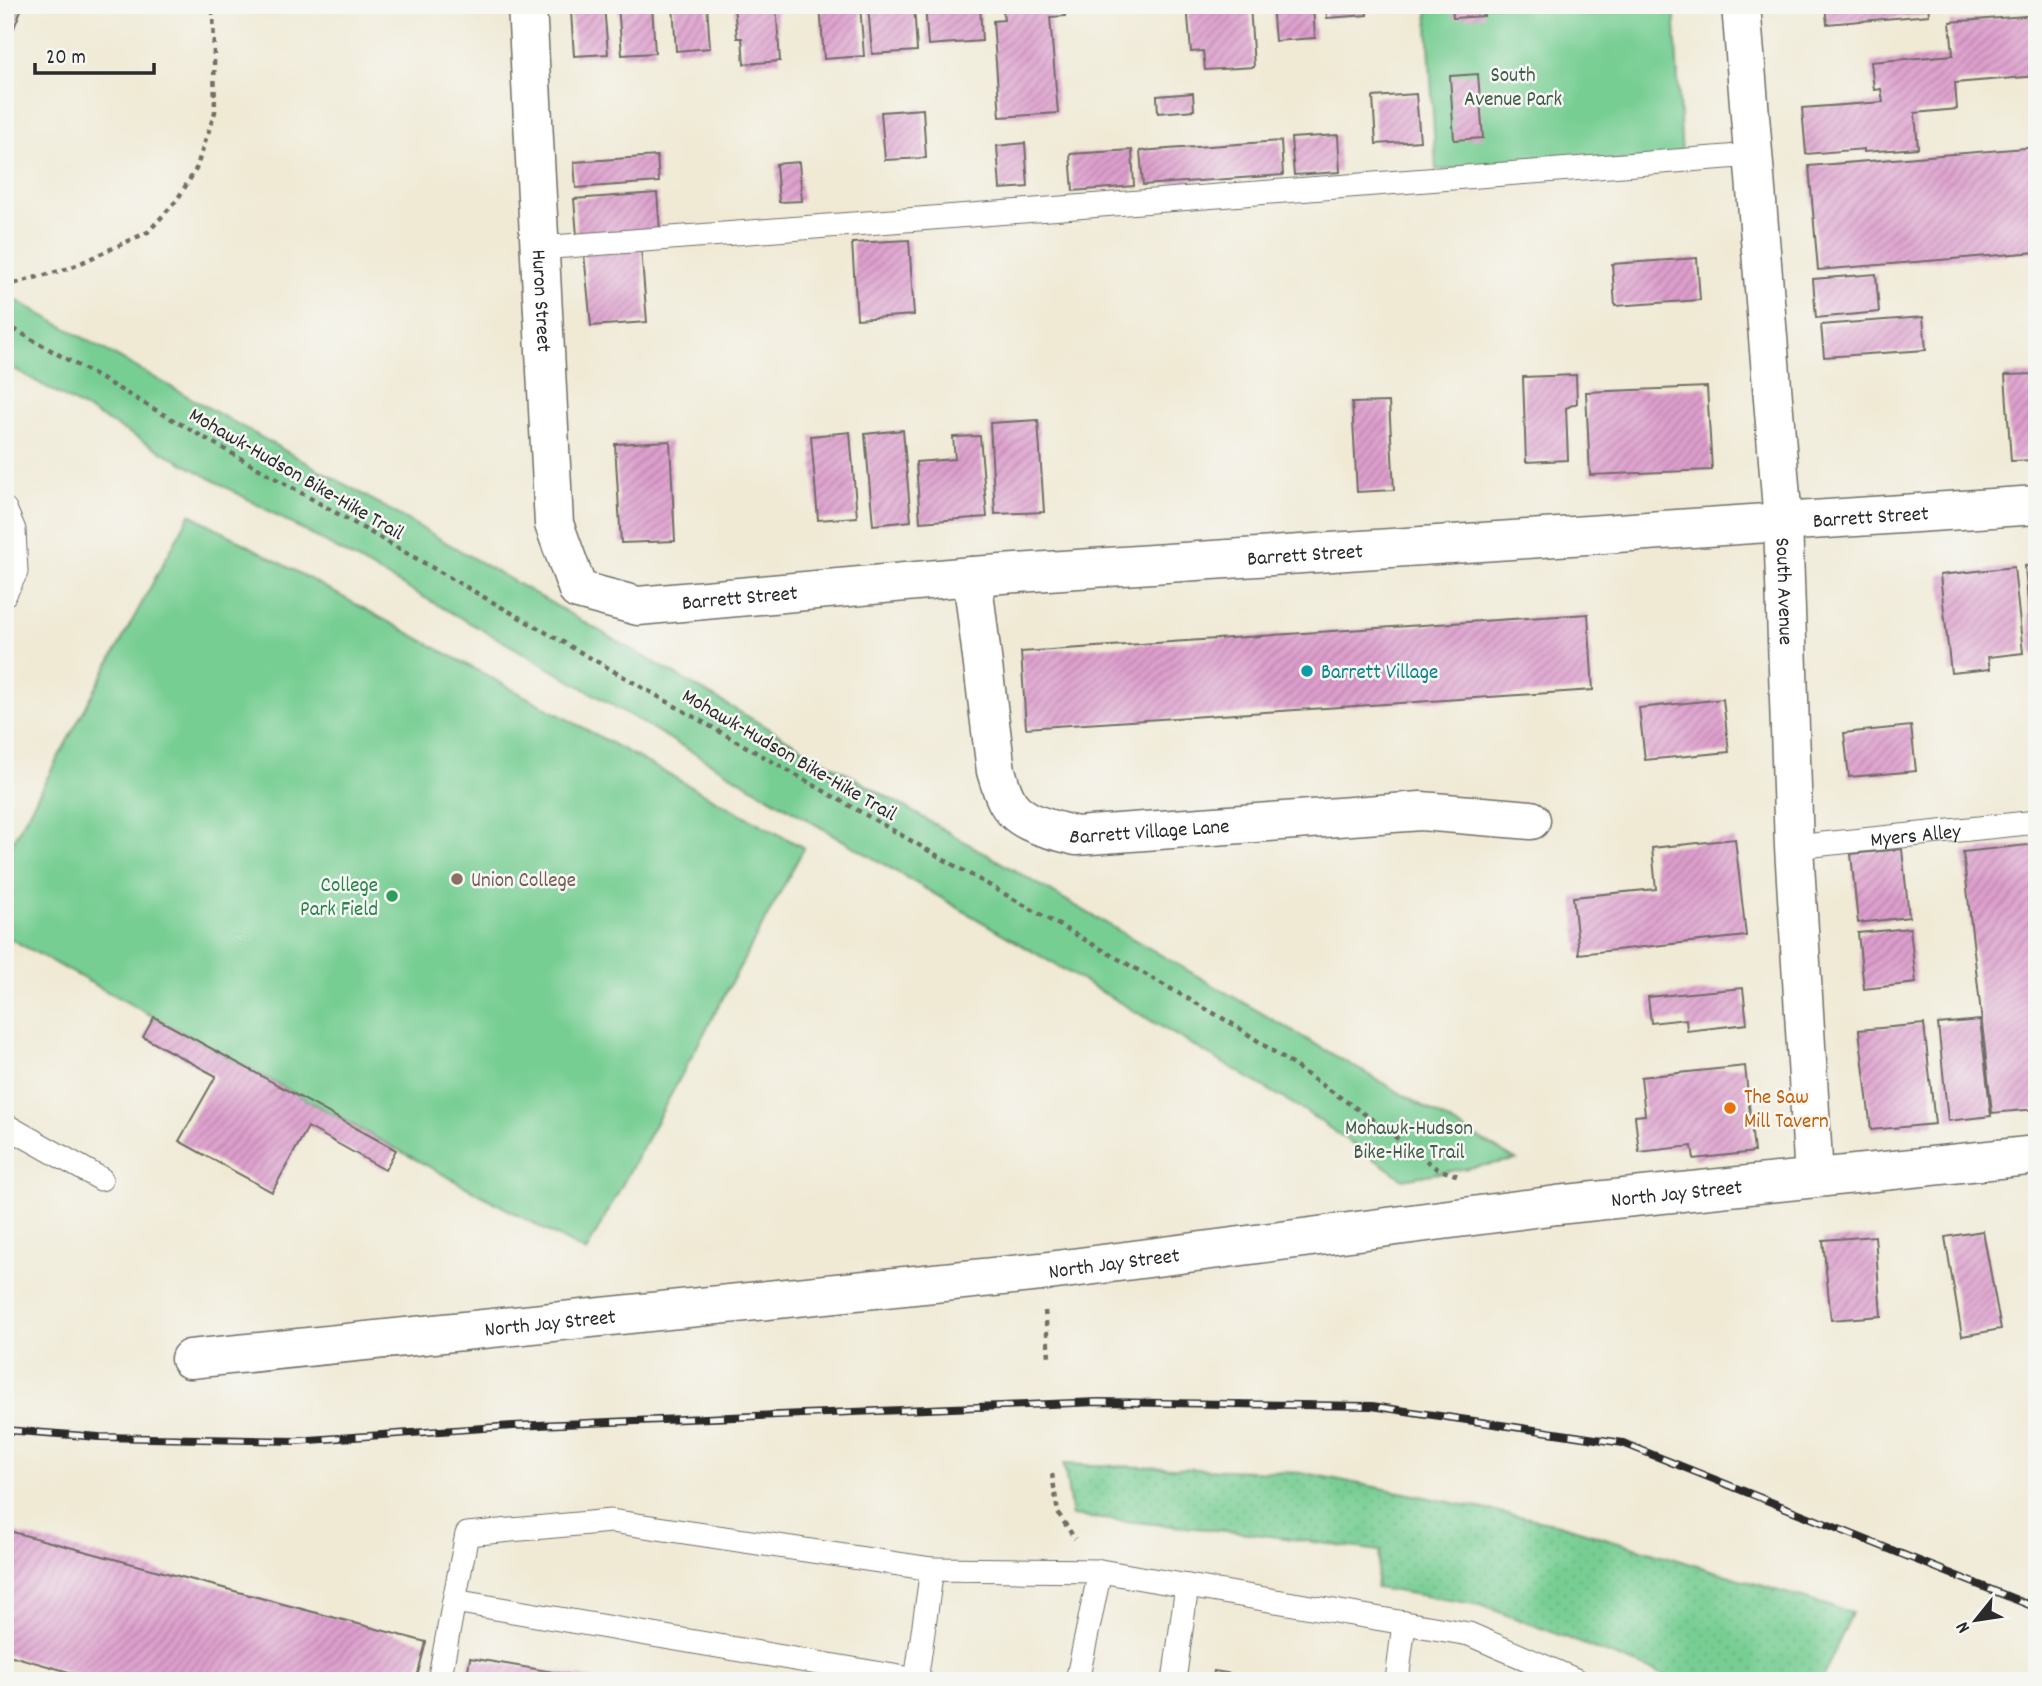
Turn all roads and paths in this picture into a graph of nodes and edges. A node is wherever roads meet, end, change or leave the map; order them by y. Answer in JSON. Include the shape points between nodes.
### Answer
{"nodes":[{"id":1,"x":214,"y":5,"type":"edge"},
{"id":2,"x":527,"y":5,"type":"edge"},
{"id":3,"x":1741,"y":5,"type":"edge"},
{"id":4,"x":1753,"y":155,"type":"junction"},
{"id":5,"x":540,"y":248,"type":"junction"},
{"id":6,"x":5,"y":286,"type":"edge"},
{"id":7,"x":5,"y":324,"type":"edge"},
{"id":8,"x":2037,"y":505,"type":"edge"},
{"id":9,"x":5,"y":509,"type":"edge"},
{"id":10,"x":1783,"y":522,"type":"junction"},
{"id":11,"x":972,"y":576,"type":"junction"},
{"id":12,"x":578,"y":590,"type":"joint"},
{"id":13,"x":5,"y":594,"type":"edge"},
{"id":14,"x":1531,"y":820,"type":"dead end"},
{"id":15,"x":2037,"y":822,"type":"edge"},
{"id":16,"x":1794,"y":847,"type":"junction"},
{"id":17,"x":5,"y":1125,"type":"edge"},
{"id":18,"x":2037,"y":1155,"type":"edge"},
{"id":19,"x":1464,"y":1177,"type":"dead end"},
{"id":20,"x":1814,"y":1178,"type":"junction"},
{"id":21,"x":101,"y":1179,"type":"dead end"},
{"id":22,"x":190,"y":1359,"type":"dead end"},
{"id":23,"x":932,"y":1569,"type":"junction"},
{"id":24,"x":1100,"y":1571,"type":"junction"},
{"id":25,"x":1187,"y":1586,"type":"junction"},
{"id":26,"x":454,"y":1601,"type":"junction"},
{"id":27,"x":1404,"y":1623,"type":"junction"},
{"id":28,"x":918,"y":1680,"type":"edge"},
{"id":29,"x":1576,"y":1680,"type":"edge"},
{"id":30,"x":439,"y":1681,"type":"edge"},
{"id":31,"x":1077,"y":1681,"type":"edge"},
{"id":32,"x":1174,"y":1681,"type":"edge"},
{"id":33,"x":1397,"y":1681,"type":"edge"}],
"edges":[{"from":1,"to":6,"type":"path","via":[[215,112],[196,169],[177,200],[148,232],[69,268]]},
{"from":2,"to":5,"type":"street","name":"Huron Street"},
{"from":3,"to":4,"type":"street","name":"South Avenue"},
{"from":4,"to":5,"type":"lane"},
{"from":4,"to":10,"type":"street","name":"South Avenue"},
{"from":5,"to":12,"type":"street","name":"Huron Street","via":[[554,524]]},
{"from":7,"to":19,"type":"path","name":"Mohawk-Hudson Bike-Hike Trail","via":[[1236,1026],[1437,1170]]},
{"from":8,"to":10,"type":"street","name":"Barrett Street"},
{"from":9,"to":13,"type":"lane","via":[[14,530],[16,572]]},
{"from":10,"to":11,"type":"street","name":"Barrett Street"},
{"from":10,"to":16,"type":"street","name":"South Avenue"},
{"from":11,"to":12,"type":"street","name":"Barrett Street","via":[[638,606]]},
{"from":11,"to":14,"type":"street","name":"Barrett Village Lane","via":[[996,771],[1006,800],[1020,816],[1041,827],[1076,836],[1421,811]]},
{"from":15,"to":16,"type":"lane","name":"Myers Alley"},
{"from":16,"to":20,"type":"street","name":"South Avenue"},
{"from":17,"to":21,"type":"lane"},
{"from":18,"to":20,"type":"street","name":"North Jay Street"},
{"from":20,"to":22,"type":"street","name":"North Jay Street","via":[[1557,1205],[1041,1272]]},
{"from":23,"to":24,"type":"lane"},
{"from":23,"to":26,"type":"lane","via":[[611,1521],[467,1534]]},
{"from":23,"to":28,"type":"lane"},
{"from":24,"to":25,"type":"lane"},
{"from":24,"to":31,"type":"lane"},
{"from":25,"to":27,"type":"lane"},
{"from":25,"to":32,"type":"lane"},
{"from":26,"to":28,"type":"lane"},
{"from":26,"to":30,"type":"lane"},
{"from":27,"to":29,"type":"lane","via":[[1469,1634]]},
{"from":27,"to":33,"type":"lane"}]}
